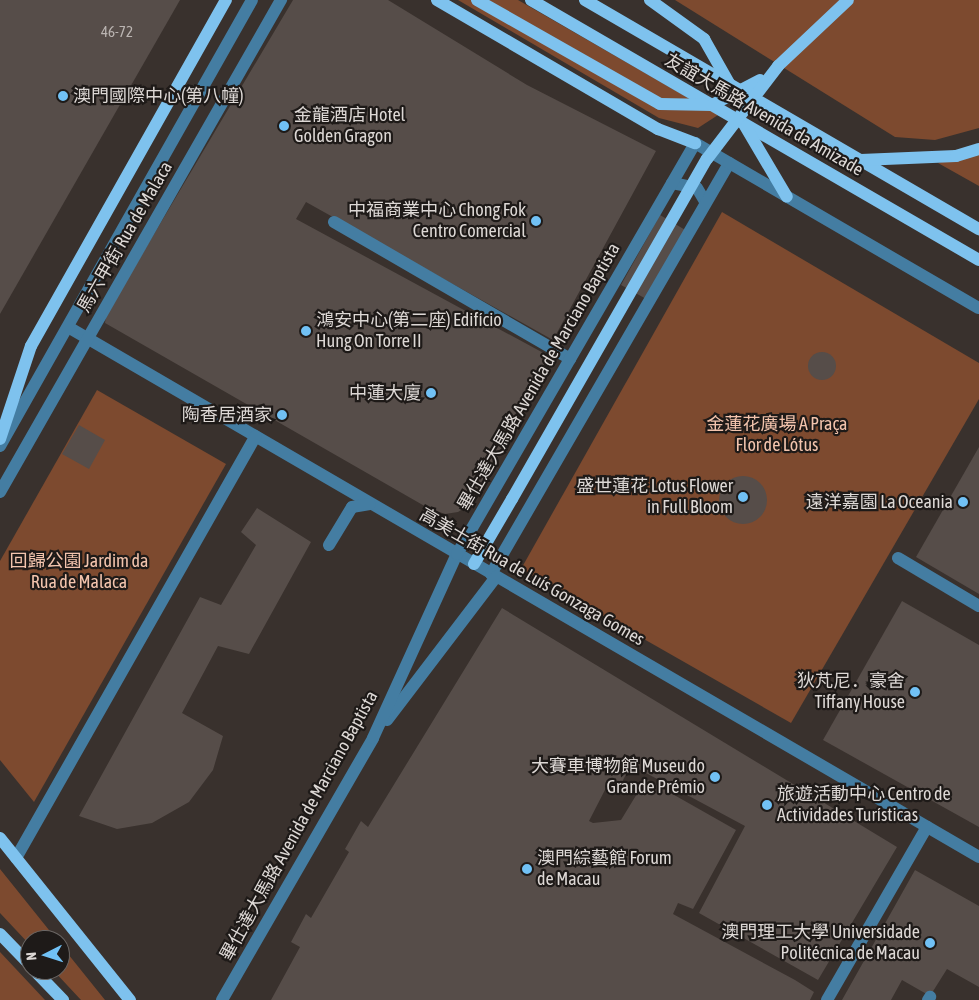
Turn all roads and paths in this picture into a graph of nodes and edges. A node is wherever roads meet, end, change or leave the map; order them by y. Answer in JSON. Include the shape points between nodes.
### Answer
{"nodes":[{"id":1,"x":226,"y":0,"type":"edge"},
{"id":2,"x":252,"y":0,"type":"edge"},
{"id":3,"x":281,"y":0,"type":"edge"},
{"id":4,"x":437,"y":0,"type":"edge"},
{"id":5,"x":478,"y":0,"type":"edge"},
{"id":6,"x":531,"y":0,"type":"edge"},
{"id":7,"x":584,"y":0,"type":"edge"},
{"id":8,"x":650,"y":0,"type":"edge"},
{"id":9,"x":848,"y":0,"type":"edge"},
{"id":10,"x":778,"y":66,"type":"junction"},
{"id":11,"x":730,"y":84,"type":"junction"},
{"id":12,"x":744,"y":123,"type":"junction"},
{"id":13,"x":694,"y":143,"type":"junction"},
{"id":14,"x":979,"y":149,"type":"edge"},
{"id":15,"x":862,"y":160,"type":"junction"},
{"id":16,"x":728,"y":163,"type":"junction"},
{"id":17,"x":672,"y":183,"type":"junction"},
{"id":18,"x":787,"y":197,"type":"junction"},
{"id":19,"x":706,"y":203,"type":"junction"},
{"id":20,"x":334,"y":222,"type":"dead end"},
{"id":21,"x":979,"y":229,"type":"edge"},
{"id":22,"x":979,"y":260,"type":"edge"},
{"id":23,"x":979,"y":308,"type":"edge"},
{"id":24,"x":68,"y":327,"type":"junction"},
{"id":25,"x":87,"y":339,"type":"junction"},
{"id":26,"x":570,"y":359,"type":"junction"},
{"id":27,"x":256,"y":436,"type":"junction"},
{"id":28,"x":0,"y":440,"type":"edge"},
{"id":29,"x":0,"y":446,"type":"edge"},
{"id":30,"x":344,"y":488,"type":"junction"},
{"id":31,"x":0,"y":492,"type":"edge"},
{"id":32,"x":370,"y":504,"type":"junction"},
{"id":33,"x":347,"y":512,"type":"junction"},
{"id":34,"x":328,"y":545,"type":"dead end"},
{"id":35,"x":457,"y":554,"type":"junction"},
{"id":36,"x":898,"y":558,"type":"dead end"},
{"id":37,"x":474,"y":564,"type":"junction"},
{"id":38,"x":494,"y":575,"type":"junction"},
{"id":39,"x":979,"y":606,"type":"edge"},
{"id":40,"x":373,"y":738,"type":"junction"},
{"id":41,"x":927,"y":827,"type":"junction"},
{"id":42,"x":0,"y":838,"type":"edge"},
{"id":43,"x":979,"y":857,"type":"edge"},
{"id":44,"x":16,"y":858,"type":"junction"},
{"id":45,"x":0,"y":934,"type":"edge"},
{"id":46,"x":20,"y":955,"type":"edge"},
{"id":47,"x":44,"y":980,"type":"edge"},
{"id":48,"x":63,"y":1000,"type":"edge"},
{"id":49,"x":130,"y":1000,"type":"edge"},
{"id":50,"x":222,"y":1000,"type":"edge"},
{"id":51,"x":827,"y":1000,"type":"edge"}],
"edges":[{"from":1,"to":28,"type":"main road","via":[[31,346]]},
{"from":2,"to":24,"type":"street","name":"馬六甲街 Rua de Malaca"},
{"from":3,"to":25,"type":"street","name":"馬六甲街 Rua de Malaca"},
{"from":4,"to":13,"type":"main road","via":[[658,129]]},
{"from":5,"to":10,"type":"main road","bridge":true,"via":[[660,104],[712,105],[744,92]]},
{"from":6,"to":12,"type":"main road","name":"友誼大馬路 Avenida da Amizade"},
{"from":7,"to":11,"type":"main road","name":"友誼大馬路 Avenida da Amizade"},
{"from":8,"to":11,"type":"main road","via":[[704,39]]},
{"from":9,"to":10,"type":"main road"},
{"from":10,"to":37,"type":"main road","bridge":true,"via":[[707,159]]},
{"from":11,"to":15,"type":"main road","name":"友誼大馬路 Avenida da Amizade"},
{"from":12,"to":18,"type":"main road"},
{"from":12,"to":22,"type":"main road","name":"友誼大馬路 Avenida da Amizade"},
{"from":13,"to":16,"type":"street"},
{"from":13,"to":17,"type":"street","name":"畢仕達大馬路 Avenida de Marciano Baptista"},
{"from":14,"to":15,"type":"main road","via":[[940,157]]},
{"from":15,"to":21,"type":"main road","name":"友誼大馬路 Avenida da Amizade"},
{"from":16,"to":18,"type":"street"},
{"from":16,"to":19,"type":"street"},
{"from":17,"to":19,"type":"street","via":[[697,188]]},
{"from":17,"to":26,"type":"street","name":"畢仕達大馬路 Avenida de Marciano Baptista"},
{"from":18,"to":23,"type":"street"},
{"from":19,"to":38,"type":"street"},
{"from":20,"to":26,"type":"street"},
{"from":24,"to":25,"type":"street","name":"高美士街 Rua de Luís Gonzaga Gomes"},
{"from":24,"to":29,"type":"street","name":"馬六甲街 Rua de Malaca"},
{"from":25,"to":27,"type":"street","name":"高美士街 Rua de Luís Gonzaga Gomes"},
{"from":25,"to":31,"type":"street","name":"馬六甲街 Rua de Malaca"},
{"from":26,"to":35,"type":"street","name":"畢仕達大馬路 Avenida de Marciano Baptista"},
{"from":27,"to":30,"type":"street","name":"高美士街 Rua de Luís Gonzaga Gomes"},
{"from":27,"to":44,"type":"street"},
{"from":30,"to":32,"type":"street","name":"高美士街 Rua de Luís Gonzaga Gomes"},
{"from":30,"to":33,"type":"street","via":[[350,497]]},
{"from":32,"to":33,"type":"street","via":[[361,502]]},
{"from":32,"to":35,"type":"street","name":"高美士街 Rua de Luís Gonzaga Gomes"},
{"from":33,"to":34,"type":"street"},
{"from":35,"to":37,"type":"street","name":"高美士街 Rua de Luís Gonzaga Gomes"},
{"from":35,"to":40,"type":"street","name":"畢仕達大馬路 Avenida de Marciano Baptista"},
{"from":36,"to":39,"type":"street"},
{"from":37,"to":38,"type":"street","name":"高美士街 Rua de Luís Gonzaga Gomes"},
{"from":38,"to":40,"type":"street"},
{"from":38,"to":41,"type":"street","name":"高美士街 Rua de Luís Gonzaga Gomes"},
{"from":40,"to":50,"type":"street","name":"畢仕達大馬路 Avenida de Marciano Baptista"},
{"from":41,"to":43,"type":"street","name":"高美士街 Rua de Luís Gonzaga Gomes"},
{"from":41,"to":51,"type":"street"},
{"from":42,"to":44,"type":"main road"},
{"from":44,"to":49,"type":"main road"},
{"from":45,"to":46,"type":"main road"},
{"from":47,"to":48,"type":"main road"}]}
